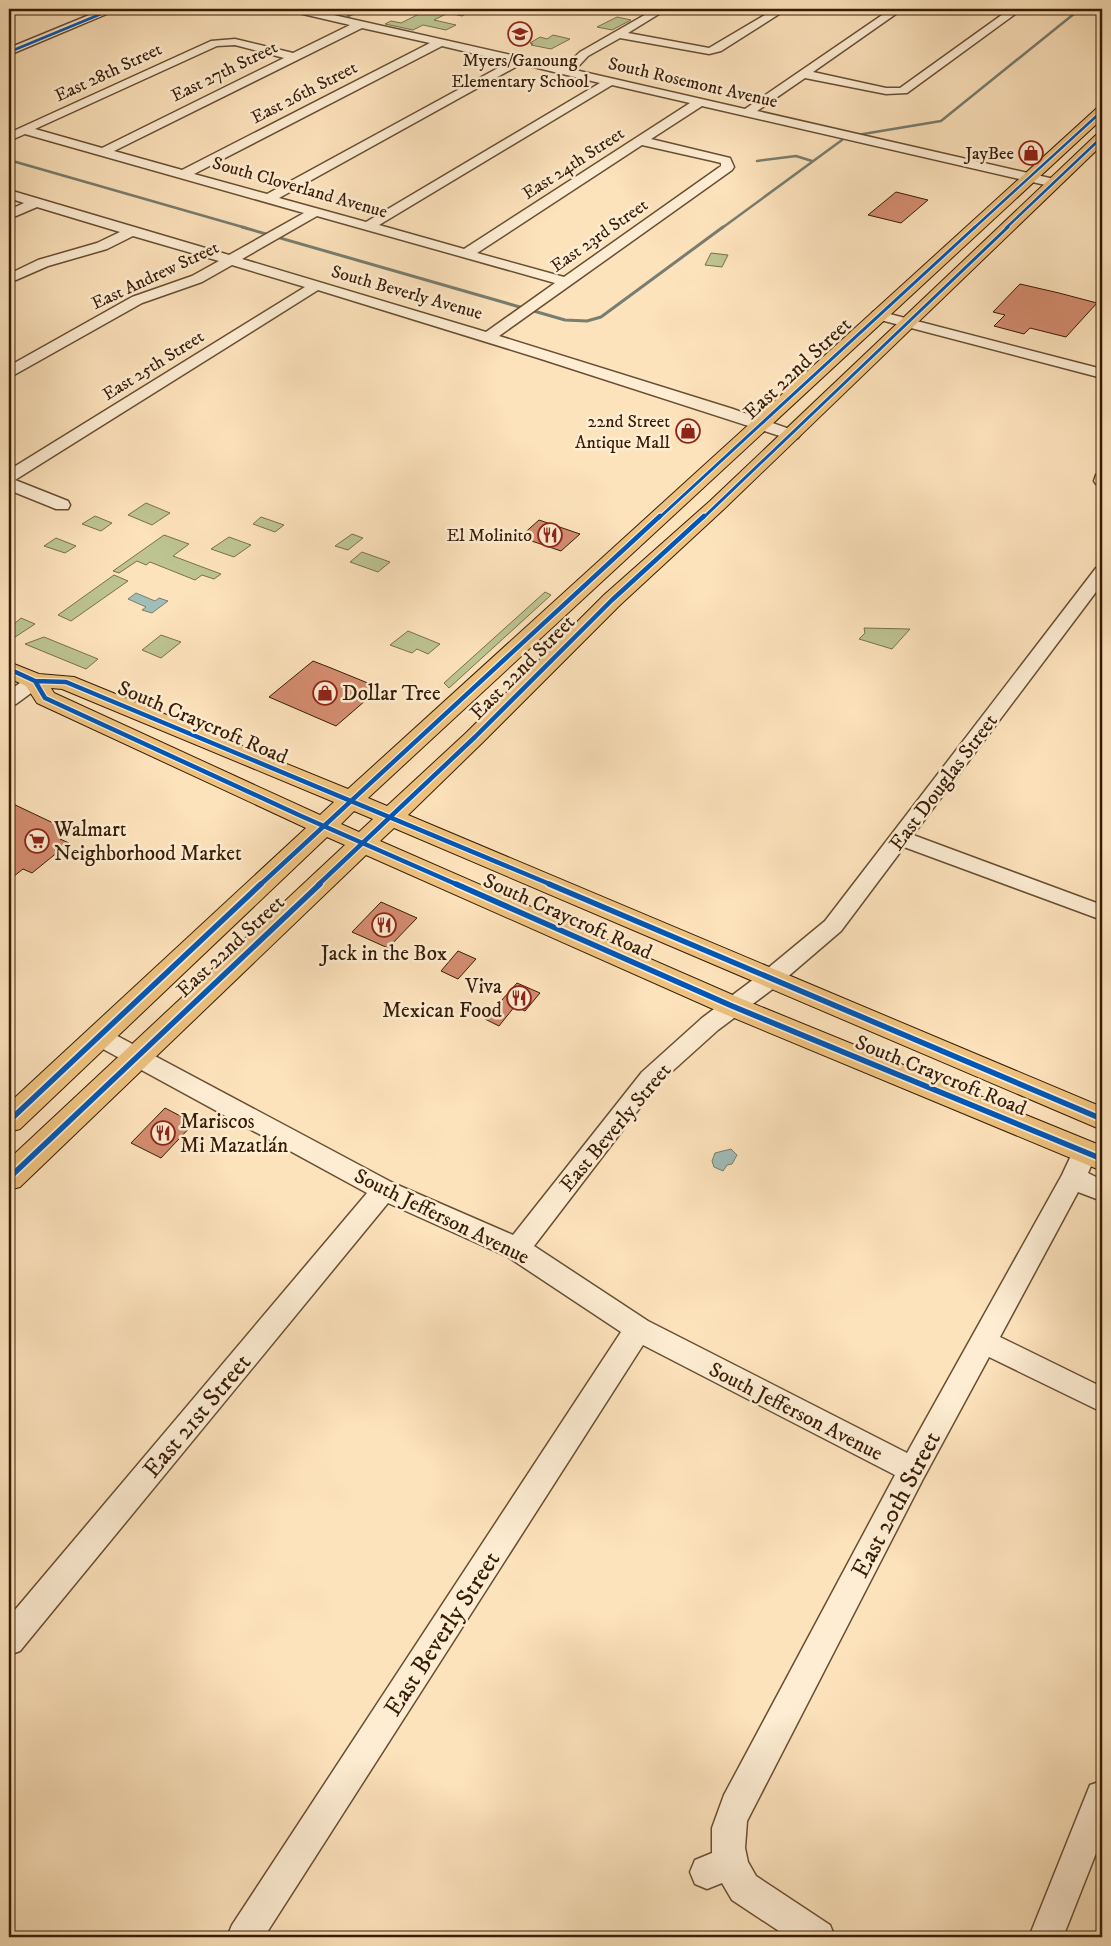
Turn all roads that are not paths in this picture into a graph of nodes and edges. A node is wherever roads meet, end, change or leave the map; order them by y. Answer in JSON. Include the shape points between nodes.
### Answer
{"nodes":[{"id":1,"x":114,"y":9,"type":"edge"},
{"id":2,"x":299,"y":9,"type":"edge"},
{"id":3,"x":662,"y":9,"type":"edge"},
{"id":4,"x":782,"y":9,"type":"edge"},
{"id":5,"x":898,"y":9,"type":"edge"},
{"id":6,"x":1017,"y":9,"type":"edge"},
{"id":7,"x":361,"y":24,"type":"junction"},
{"id":8,"x":17,"y":34,"type":"dead end"},
{"id":9,"x":617,"y":34,"type":"junction"},
{"id":10,"x":37,"y":40,"type":"junction"},
{"id":11,"x":441,"y":42,"type":"junction"},
{"id":12,"x":9,"y":52,"type":"edge"},
{"id":13,"x":295,"y":57,"type":"junction"},
{"id":14,"x":520,"y":60,"type":"junction"},
{"id":15,"x":567,"y":71,"type":"junction"},
{"id":16,"x":804,"y":74,"type":"junction"},
{"id":17,"x":611,"y":81,"type":"junction"},
{"id":18,"x":700,"y":102,"type":"junction"},
{"id":19,"x":1102,"y":111,"type":"edge"},
{"id":20,"x":748,"y":112,"type":"junction"},
{"id":21,"x":24,"y":130,"type":"junction"},
{"id":22,"x":9,"y":137,"type":"edge"},
{"id":23,"x":1102,"y":137,"type":"edge"},
{"id":24,"x":641,"y":140,"type":"junction"},
{"id":25,"x":103,"y":152,"type":"junction"},
{"id":26,"x":184,"y":174,"type":"junction"},
{"id":27,"x":1029,"y":177,"type":"junction"},
{"id":28,"x":1054,"y":183,"type":"junction"},
{"id":29,"x":9,"y":194,"type":"edge"},
{"id":30,"x":269,"y":198,"type":"junction"},
{"id":31,"x":36,"y":202,"type":"junction"},
{"id":32,"x":316,"y":212,"type":"junction"},
{"id":33,"x":9,"y":216,"type":"edge"},
{"id":34,"x":369,"y":226,"type":"junction"},
{"id":35,"x":132,"y":231,"type":"junction"},
{"id":36,"x":466,"y":254,"type":"junction"},
{"id":37,"x":231,"y":260,"type":"junction"},
{"id":38,"x":9,"y":279,"type":"edge"},
{"id":39,"x":566,"y":282,"type":"junction"},
{"id":40,"x":317,"y":285,"type":"junction"},
{"id":41,"x":878,"y":315,"type":"junction"},
{"id":42,"x":907,"y":322,"type":"junction"},
{"id":43,"x":490,"y":336,"type":"junction"},
{"id":44,"x":9,"y":372,"type":"edge"},
{"id":45,"x":1101,"y":372,"type":"edge"},
{"id":46,"x":762,"y":423,"type":"junction"},
{"id":47,"x":792,"y":434,"type":"junction"},
{"id":48,"x":9,"y":477,"type":"edge"},
{"id":49,"x":9,"y":484,"type":"edge"},
{"id":50,"x":62,"y":505,"type":"dead end"},
{"id":51,"x":1102,"y":572,"type":"edge"},
{"id":52,"x":9,"y":669,"type":"edge"},
{"id":53,"x":35,"y":680,"type":"junction"},
{"id":54,"x":9,"y":700,"type":"edge"},
{"id":55,"x":110,"y":728,"type":"junction"},
{"id":56,"x":196,"y":736,"type":"junction"},
{"id":57,"x":350,"y":800,"type":"junction"},
{"id":58,"x":390,"y":818,"type":"junction"},
{"id":59,"x":324,"y":826,"type":"junction"},
{"id":60,"x":901,"y":838,"type":"junction"},
{"id":61,"x":363,"y":843,"type":"junction"},
{"id":62,"x":1102,"y":914,"type":"edge"},
{"id":63,"x":770,"y":979,"type":"junction"},
{"id":64,"x":732,"y":1006,"type":"junction"},
{"id":65,"x":100,"y":1037,"type":"junction"},
{"id":66,"x":136,"y":1056,"type":"junction"},
{"id":67,"x":10,"y":1119,"type":"edge"},
{"id":68,"x":1102,"y":1119,"type":"edge"},
{"id":69,"x":1094,"y":1156,"type":"edge"},
{"id":70,"x":9,"y":1178,"type":"edge"},
{"id":71,"x":1073,"y":1178,"type":"junction"},
{"id":72,"x":384,"y":1190,"type":"junction"},
{"id":73,"x":1102,"y":1192,"type":"edge"},
{"id":74,"x":517,"y":1249,"type":"junction"},
{"id":75,"x":638,"y":1329,"type":"junction"},
{"id":76,"x":984,"y":1342,"type":"junction"},
{"id":77,"x":1102,"y":1400,"type":"edge"},
{"id":78,"x":913,"y":1470,"type":"junction"},
{"id":79,"x":9,"y":1640,"type":"edge"},
{"id":80,"x":1102,"y":1797,"type":"edge"},
{"id":81,"x":244,"y":1937,"type":"edge"},
{"id":82,"x":818,"y":1937,"type":"edge"},
{"id":83,"x":1046,"y":1937,"type":"edge"}],
"edges":[{"from":1,"to":10,"type":"street"},
{"from":2,"to":7,"type":"street","name":"South Rosemont Avenue"},
{"from":3,"to":9,"type":"street"},
{"from":4,"to":9,"type":"street","via":[[710,54]]},
{"from":5,"to":16,"type":"street"},
{"from":6,"to":16,"type":"street","via":[[900,95]]},
{"from":7,"to":11,"type":"street","name":"South Rosemont Avenue"},
{"from":7,"to":13,"type":"street","name":"East 27th Street"},
{"from":8,"to":10,"type":"street"},
{"from":9,"to":15,"type":"street","via":[[584,54]]},
{"from":10,"to":12,"type":"street"},
{"from":11,"to":14,"type":"street","name":"South Rosemont Avenue"},
{"from":11,"to":26,"type":"street","name":"East 26th Street"},
{"from":13,"to":21,"type":"street","name":"East 28th Street","via":[[222,40]]},
{"from":13,"to":25,"type":"street","name":"East 27th Street"},
{"from":14,"to":15,"type":"street","name":"South Rosemont Avenue"},
{"from":14,"to":30,"type":"street"},
{"from":15,"to":17,"type":"street","name":"South Rosemont Avenue"},
{"from":16,"to":20,"type":"street"},
{"from":17,"to":18,"type":"street","name":"South Rosemont Avenue"},
{"from":17,"to":34,"type":"street"},
{"from":18,"to":20,"type":"street","name":"South Rosemont Avenue"},
{"from":18,"to":24,"type":"street","name":"East 24th Street"},
{"from":19,"to":27,"type":"main road","name":"East 22nd Street"},
{"from":20,"to":27,"type":"street","name":"South Rosemont Avenue"},
{"from":21,"to":22,"type":"street","name":"East 28th Street"},
{"from":21,"to":25,"type":"street","name":"South Cloverland Avenue"},
{"from":23,"to":28,"type":"main road","name":"East 22nd Street"},
{"from":24,"to":36,"type":"street","name":"East 24th Street"},
{"from":24,"to":39,"type":"street","name":"East 23rd Street","via":[[732,164]]},
{"from":25,"to":26,"type":"street","name":"South Cloverland Avenue"},
{"from":26,"to":30,"type":"street","name":"South Cloverland Avenue"},
{"from":27,"to":28,"type":"street","name":"South Rosemont Avenue"},
{"from":27,"to":41,"type":"main road","name":"East 22nd Street"},
{"from":28,"to":42,"type":"main road","name":"East 22nd Street"},
{"from":29,"to":31,"type":"street","name":"South Beverly Avenue"},
{"from":30,"to":32,"type":"street","name":"South Cloverland Avenue"},
{"from":31,"to":33,"type":"street"},
{"from":31,"to":35,"type":"street","name":"South Beverly Avenue"},
{"from":32,"to":34,"type":"street","name":"South Cloverland Avenue"},
{"from":32,"to":37,"type":"street","name":"East Andrew Street"},
{"from":34,"to":36,"type":"street","name":"South Cloverland Avenue"},
{"from":35,"to":37,"type":"street","name":"South Beverly Avenue"},
{"from":35,"to":38,"type":"street","via":[[102,246],[43,263]]},
{"from":36,"to":39,"type":"street","name":"South Cloverland Avenue"},
{"from":37,"to":40,"type":"street","name":"South Beverly Avenue"},
{"from":37,"to":44,"type":"street","name":"East Andrew Street","via":[[197,280],[137,300]]},
{"from":39,"to":43,"type":"street","name":"East 23rd Street"},
{"from":40,"to":43,"type":"street","name":"South Beverly Avenue"},
{"from":40,"to":48,"type":"street","name":"East 25th Street"},
{"from":41,"to":42,"type":"street"},
{"from":41,"to":46,"type":"main road","name":"East 22nd Street"},
{"from":42,"to":45,"type":"street"},
{"from":42,"to":47,"type":"main road","name":"East 22nd Street"},
{"from":43,"to":46,"type":"street","name":"South Beverly Avenue"},
{"from":46,"to":47,"type":"street","name":"South Beverly Avenue"},
{"from":46,"to":57,"type":"main road","name":"East 22nd Street"},
{"from":47,"to":58,"type":"main road","name":"East 22nd Street","via":[[612,600]]},
{"from":49,"to":50,"type":"street"},
{"from":51,"to":60,"type":"street","name":"East Douglas Street"},
{"from":52,"to":53,"type":"main road","name":"South Craycroft Road"},
{"from":53,"to":54,"type":"street"},
{"from":53,"to":55,"type":"main road","name":"South Craycroft Road","via":[[45,698]]},
{"from":53,"to":56,"type":"main road","name":"South Craycroft Road","via":[[66,682]]},
{"from":55,"to":56,"type":"main road","via":[[141,729],[180,744]]},
{"from":55,"to":59,"type":"main road","name":"South Craycroft Road"},
{"from":56,"to":57,"type":"main road","name":"South Craycroft Road"},
{"from":57,"to":58,"type":"main road","name":"South Craycroft Road"},
{"from":57,"to":59,"type":"main road","name":"East 22nd Street"},
{"from":58,"to":61,"type":"main road","name":"East 22nd Street"},
{"from":58,"to":63,"type":"main road","name":"South Craycroft Road"},
{"from":59,"to":61,"type":"main road","name":"South Craycroft Road"},
{"from":59,"to":65,"type":"main road","name":"East 22nd Street"},
{"from":60,"to":62,"type":"street"},
{"from":60,"to":63,"type":"street","name":"East Douglas Street","via":[[833,926]]},
{"from":61,"to":64,"type":"main road","name":"South Craycroft Road"},
{"from":61,"to":66,"type":"main road","name":"East 22nd Street"},
{"from":63,"to":64,"type":"street","name":"East Beverly Street"},
{"from":63,"to":68,"type":"main road","name":"South Craycroft Road"},
{"from":64,"to":69,"type":"main road","name":"South Craycroft Road"},
{"from":64,"to":74,"type":"street","name":"East Beverly Street","via":[[650,1078]]},
{"from":65,"to":66,"type":"street","name":"South Jefferson Avenue"},
{"from":65,"to":67,"type":"main road","name":"East 22nd Street"},
{"from":66,"to":70,"type":"main road","name":"East 22nd Street"},
{"from":66,"to":72,"type":"street","name":"South Jefferson Avenue"},
{"from":69,"to":71,"type":"street","name":"East 20th Street"},
{"from":71,"to":73,"type":"street"},
{"from":71,"to":76,"type":"street","name":"East 20th Street"},
{"from":72,"to":74,"type":"street","name":"South Jefferson Avenue"},
{"from":72,"to":79,"type":"street","name":"East 21st Street"},
{"from":74,"to":75,"type":"street","name":"South Jefferson Avenue"},
{"from":75,"to":78,"type":"street","name":"South Jefferson Avenue"},
{"from":75,"to":81,"type":"street","name":"East Beverly Street"},
{"from":76,"to":77,"type":"street"},
{"from":76,"to":78,"type":"street","name":"East 20th Street"},
{"from":78,"to":82,"type":"street","name":"East 20th Street","via":[[736,1807],[728,1825],[719,1867],[736,1875],[744,1888]]},
{"from":80,"to":83,"type":"street"}]}
